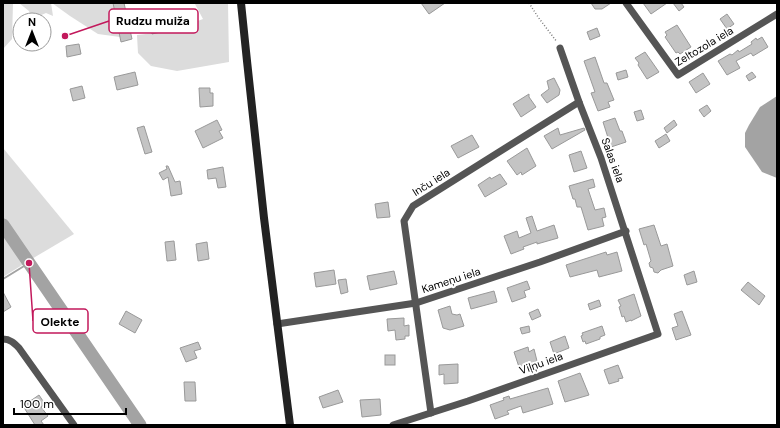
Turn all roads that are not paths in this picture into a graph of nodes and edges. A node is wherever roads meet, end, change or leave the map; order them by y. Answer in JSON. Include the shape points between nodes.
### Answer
{"nodes":[{"id":1,"x":242,"y":3,"type":"edge"},
{"id":2,"x":626,"y":3,"type":"edge"},
{"id":3,"x":777,"y":14,"type":"edge"},
{"id":4,"x":560,"y":48,"type":"road end"},
{"id":5,"x":579,"y":102,"type":"junction"},
{"id":6,"x":626,"y":231,"type":"junction"},
{"id":7,"x":416,"y":304,"type":"junction"},
{"id":8,"x":278,"y":324,"type":"junction"},
{"id":9,"x":658,"y":334,"type":"joint"},
{"id":10,"x":5,"y":339,"type":"edge"},
{"id":11,"x":431,"y":413,"type":"junction"},
{"id":12,"x":74,"y":425,"type":"edge"},
{"id":13,"x":290,"y":425,"type":"edge"},
{"id":14,"x":393,"y":425,"type":"edge"}],
"edges":[{"from":1,"to":8,"type":"main road"},
{"from":2,"to":3,"type":"street","name":"Zeltozola iela","via":[[678,75]]},
{"from":4,"to":5,"type":"street","name":"Salas iela"},
{"from":5,"to":6,"type":"street","name":"Salas iela"},
{"from":5,"to":7,"type":"street","name":"Inču iela","via":[[413,206],[404,221]]},
{"from":6,"to":7,"type":"street","name":"Kameņu iela"},
{"from":6,"to":9,"type":"street","name":"Salas iela"},
{"from":7,"to":8,"type":"street","name":"Kameņu iela"},
{"from":7,"to":11,"type":"street","name":"Inču iela"},
{"from":8,"to":13,"type":"main road"},
{"from":9,"to":11,"type":"street","name":"Viļņu iela"},
{"from":10,"to":12,"type":"street","via":[[19,348]]},
{"from":11,"to":14,"type":"street","name":"Viļņu iela"}]}
